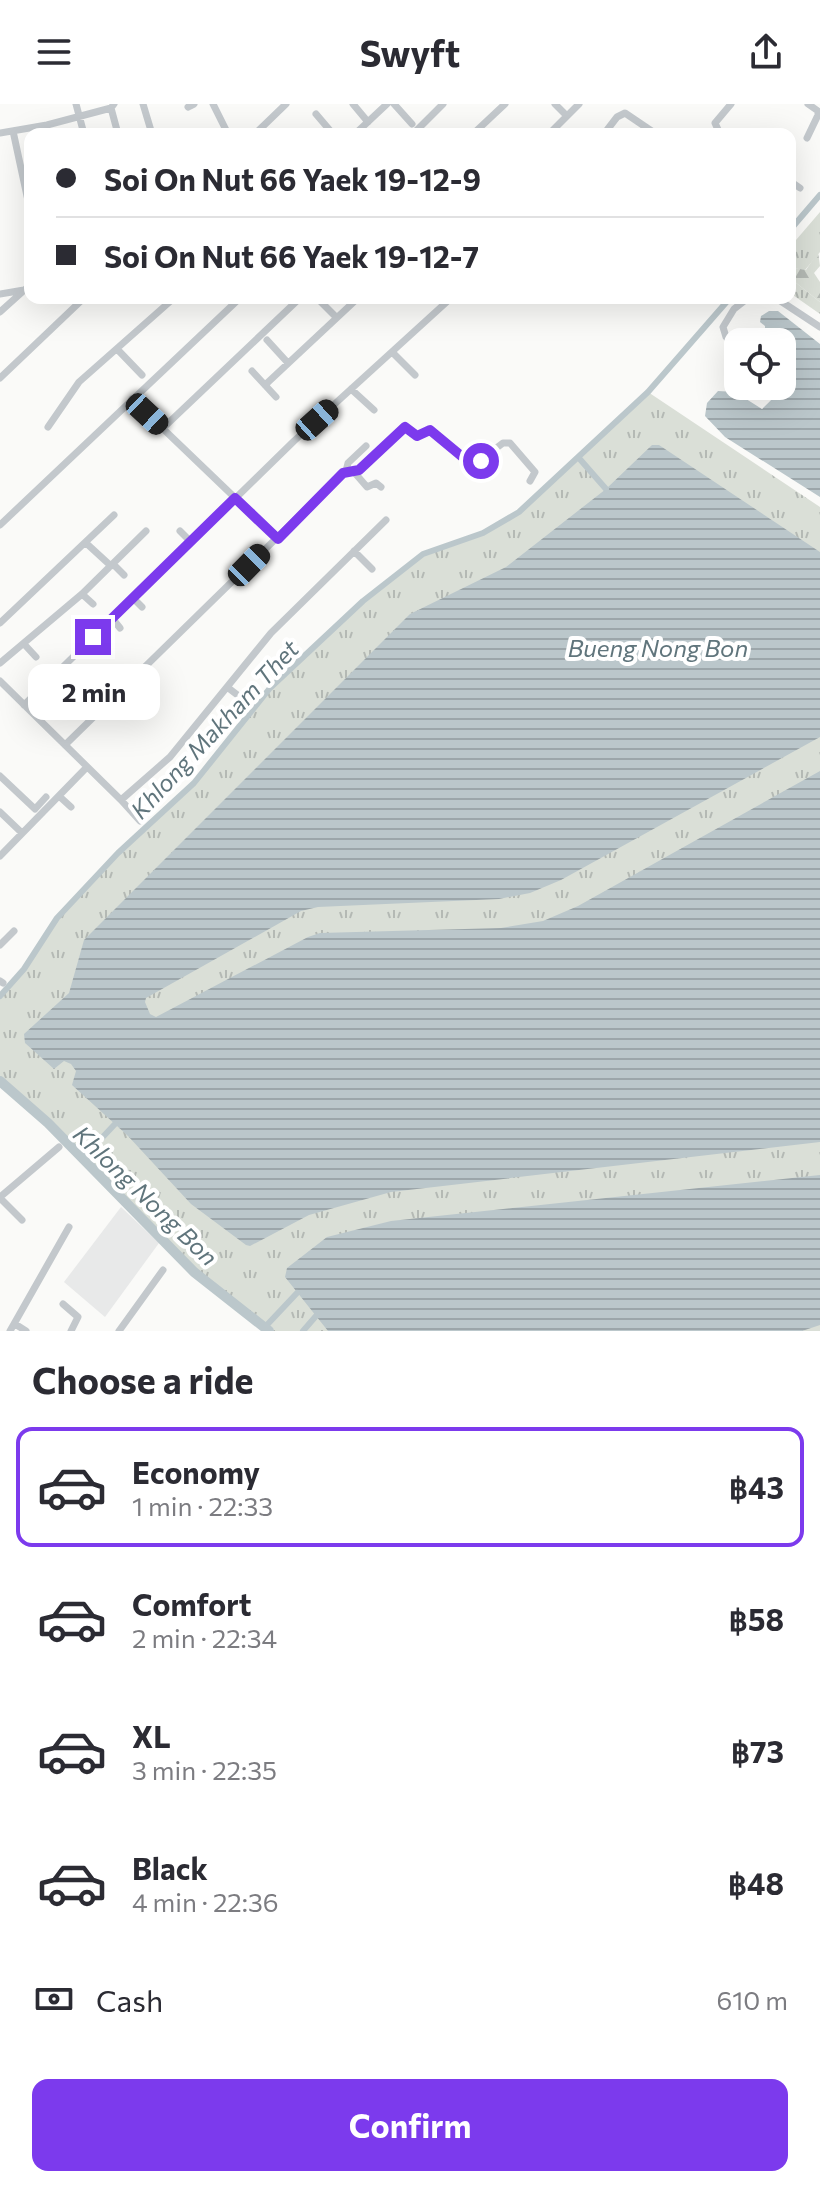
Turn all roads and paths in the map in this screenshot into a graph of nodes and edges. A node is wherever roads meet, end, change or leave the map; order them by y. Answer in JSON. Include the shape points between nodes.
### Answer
{"nodes":[{"id":1,"x":76,"y":104,"type":"edge"},
{"id":2,"x":143,"y":104,"type":"edge"},
{"id":3,"x":213,"y":104,"type":"edge"},
{"id":4,"x":286,"y":104,"type":"edge"},
{"id":5,"x":353,"y":104,"type":"edge"},
{"id":6,"x":387,"y":104,"type":"edge"},
{"id":7,"x":394,"y":104,"type":"edge"},
{"id":8,"x":443,"y":104,"type":"edge"},
{"id":9,"x":505,"y":104,"type":"edge"},
{"id":10,"x":555,"y":104,"type":"edge"},
{"id":11,"x":579,"y":104,"type":"edge"},
{"id":12,"x":731,"y":104,"type":"edge"},
{"id":13,"x":808,"y":104,"type":"edge"},
{"id":14,"x":112,"y":106,"type":"edge"},
{"id":15,"x":316,"y":114,"type":"dead end"},
{"id":16,"x":567,"y":116,"type":"junction"},
{"id":17,"x":79,"y":117,"type":"junction"},
{"id":18,"x":368,"y":122,"type":"junction"},
{"id":19,"x":412,"y":124,"type":"dead end"},
{"id":20,"x":47,"y":125,"type":"junction"},
{"id":21,"x":30,"y":128,"type":"edge"},
{"id":22,"x":48,"y":128,"type":"edge"},
{"id":23,"x":82,"y":128,"type":"edge"},
{"id":24,"x":117,"y":128,"type":"edge"},
{"id":25,"x":150,"y":128,"type":"edge"},
{"id":26,"x":225,"y":128,"type":"edge"},
{"id":27,"x":261,"y":128,"type":"edge"},
{"id":28,"x":328,"y":128,"type":"edge"},
{"id":29,"x":362,"y":128,"type":"edge"},
{"id":30,"x":419,"y":128,"type":"edge"},
{"id":31,"x":479,"y":128,"type":"edge"},
{"id":32,"x":555,"y":128,"type":"edge"},
{"id":33,"x":609,"y":128,"type":"edge"},
{"id":34,"x":647,"y":128,"type":"edge"},
{"id":35,"x":717,"y":128,"type":"edge"},
{"id":36,"x":24,"y":129,"type":"edge"},
{"id":37,"x":13,"y":131,"type":"junction"},
{"id":38,"x":0,"y":133,"type":"edge"},
{"id":39,"x":807,"y":138,"type":"dead end"},
{"id":40,"x":24,"y":182,"type":"edge"},
{"id":41,"x":796,"y":185,"type":"edge"},
{"id":42,"x":800,"y":188,"type":"dead end"},
{"id":43,"x":24,"y":289,"type":"edge"},
{"id":44,"x":24,"y":290,"type":"edge"},
{"id":45,"x":0,"y":294,"type":"edge"},
{"id":46,"x":78,"y":304,"type":"edge"},
{"id":47,"x":167,"y":304,"type":"edge"},
{"id":48,"x":234,"y":304,"type":"edge"},
{"id":49,"x":294,"y":304,"type":"edge"},
{"id":50,"x":323,"y":304,"type":"edge"},
{"id":51,"x":351,"y":304,"type":"edge"},
{"id":52,"x":444,"y":304,"type":"edge"},
{"id":53,"x":740,"y":304,"type":"edge"},
{"id":54,"x":785,"y":304,"type":"edge"},
{"id":55,"x":1,"y":309,"type":"edge"},
{"id":56,"x":336,"y":317,"type":"junction"},
{"id":57,"x":820,"y":327,"type":"edge"},
{"id":58,"x":724,"y":330,"type":"edge"},
{"id":59,"x":267,"y":340,"type":"dead end"},
{"id":60,"x":117,"y":349,"type":"junction"},
{"id":61,"x":392,"y":352,"type":"junction"},
{"id":62,"x":288,"y":363,"type":"junction"},
{"id":63,"x":252,"y":371,"type":"dead end"},
{"id":64,"x":142,"y":375,"type":"dead end"},
{"id":65,"x":415,"y":375,"type":"dead end"},
{"id":66,"x":0,"y":378,"type":"edge"},
{"id":67,"x":265,"y":385,"type":"junction"},
{"id":68,"x":351,"y":389,"type":"junction"},
{"id":69,"x":276,"y":397,"type":"dead end"},
{"id":70,"x":132,"y":399,"type":"junction"},
{"id":71,"x":374,"y":410,"type":"dead end"},
{"id":72,"x":48,"y":427,"type":"dead end"},
{"id":73,"x":162,"y":429,"type":"junction"},
{"id":74,"x":366,"y":446,"type":"dead end"},
{"id":75,"x":350,"y":472,"type":"junction"},
{"id":76,"x":530,"y":481,"type":"dead end"},
{"id":77,"x":381,"y":487,"type":"dead end"},
{"id":78,"x":235,"y":498,"type":"junction"},
{"id":79,"x":114,"y":515,"type":"dead end"},
{"id":80,"x":386,"y":520,"type":"dead end"},
{"id":81,"x":0,"y":525,"type":"edge"},
{"id":82,"x":146,"y":531,"type":"dead end"},
{"id":83,"x":180,"y":531,"type":"dead end"},
{"id":84,"x":278,"y":539,"type":"junction"},
{"id":85,"x":190,"y":541,"type":"junction"},
{"id":86,"x":86,"y":543,"type":"junction"},
{"id":87,"x":354,"y":551,"type":"junction"},
{"id":88,"x":112,"y":565,"type":"junction"},
{"id":89,"x":372,"y":569,"type":"dead end"},
{"id":90,"x":124,"y":575,"type":"dead end"},
{"id":91,"x":82,"y":594,"type":"junction"},
{"id":92,"x":133,"y":598,"type":"junction"},
{"id":93,"x":93,"y":604,"type":"dead end"},
{"id":94,"x":142,"y":607,"type":"dead end"},
{"id":95,"x":112,"y":618,"type":"junction"},
{"id":96,"x":0,"y":623,"type":"edge"},
{"id":97,"x":120,"y":628,"type":"dead end"},
{"id":98,"x":93,"y":637,"type":"junction"},
{"id":99,"x":24,"y":644,"type":"junction"},
{"id":100,"x":103,"y":647,"type":"dead end"},
{"id":101,"x":36,"y":657,"type":"dead end"},
{"id":102,"x":0,"y":663,"type":"edge"},
{"id":103,"x":0,"y":681,"type":"edge"},
{"id":104,"x":25,"y":687,"type":"dead end"},
{"id":105,"x":227,"y":687,"type":"junction"},
{"id":106,"x":33,"y":696,"type":"junction"},
{"id":107,"x":248,"y":703,"type":"dead end"},
{"id":108,"x":24,"y":705,"type":"junction"},
{"id":109,"x":65,"y":745,"type":"junction"},
{"id":110,"x":86,"y":768,"type":"junction"},
{"id":111,"x":0,"y":776,"type":"edge"},
{"id":112,"x":59,"y":796,"type":"junction"},
{"id":113,"x":46,"y":797,"type":"dead end"},
{"id":114,"x":121,"y":800,"type":"junction"},
{"id":115,"x":71,"y":807,"type":"dead end"},
{"id":116,"x":0,"y":812,"type":"edge"},
{"id":117,"x":140,"y":821,"type":"dead end"},
{"id":118,"x":22,"y":833,"type":"junction"},
{"id":119,"x":0,"y":856,"type":"edge"},
{"id":120,"x":14,"y":931,"type":"dead end"},
{"id":121,"x":0,"y":945,"type":"edge"},
{"id":122,"x":59,"y":1147,"type":"dead end"},
{"id":123,"x":0,"y":1197,"type":"edge"},
{"id":124,"x":22,"y":1220,"type":"dead end"},
{"id":125,"x":69,"y":1227,"type":"dead end"},
{"id":126,"x":163,"y":1270,"type":"dead end"},
{"id":127,"x":63,"y":1304,"type":"dead end"},
{"id":128,"x":12,"y":1327,"type":"edge"},
{"id":129,"x":26,"y":1331,"type":"edge"},
{"id":130,"x":71,"y":1331,"type":"edge"},
{"id":131,"x":119,"y":1331,"type":"edge"}],
"edges":[{"from":1,"to":17,"type":"street"},
{"from":2,"to":25,"type":"street"},
{"from":3,"to":26,"type":"street"},
{"from":4,"to":27,"type":"street"},
{"from":5,"to":18,"type":"street"},
{"from":6,"to":18,"type":"street"},
{"from":7,"to":19,"type":"street"},
{"from":8,"to":30,"type":"street"},
{"from":9,"to":31,"type":"street"},
{"from":10,"to":16,"type":"street"},
{"from":11,"to":16,"type":"street"},
{"from":12,"to":35,"type":"street","via":[[715,123]]},
{"from":13,"to":39,"type":"street","via":[[818,115]]},
{"from":14,"to":17,"type":"street"},
{"from":14,"to":24,"type":"street"},
{"from":15,"to":28,"type":"street"},
{"from":16,"to":32,"type":"street"},
{"from":17,"to":20,"type":"street"},
{"from":17,"to":23,"type":"street"},
{"from":18,"to":29,"type":"street"},
{"from":20,"to":21,"type":"street"},
{"from":20,"to":22,"type":"street"},
{"from":33,"to":34,"type":"street","via":[[620,114]]},
{"from":36,"to":37,"type":"street"},
{"from":37,"to":38,"type":"street"},
{"from":37,"to":40,"type":"street"},
{"from":41,"to":42,"type":"street"},
{"from":43,"to":45,"type":"street"},
{"from":44,"to":55,"type":"street"},
{"from":46,"to":66,"type":"street"},
{"from":47,"to":60,"type":"street"},
{"from":48,"to":70,"type":"street"},
{"from":49,"to":73,"type":"street"},
{"from":50,"to":56,"type":"street"},
{"from":51,"to":56,"type":"street"},
{"from":52,"to":61,"type":"street"},
{"from":53,"to":58,"type":"street"},
{"from":54,"to":57,"type":"street"},
{"from":56,"to":62,"type":"street"},
{"from":59,"to":62,"type":"street"},
{"from":60,"to":64,"type":"street"},
{"from":60,"to":72,"type":"street","via":[[79,382]]},
{"from":61,"to":65,"type":"street"},
{"from":61,"to":68,"type":"street"},
{"from":62,"to":67,"type":"street"},
{"from":63,"to":67,"type":"street"},
{"from":67,"to":69,"type":"street"},
{"from":68,"to":71,"type":"street"},
{"from":68,"to":78,"type":"street"},
{"from":70,"to":73,"type":"street"},
{"from":70,"to":81,"type":"street"},
{"from":73,"to":78,"type":"street"},
{"from":74,"to":75,"type":"street","via":[[348,463]]},
{"from":75,"to":76,"type":"street","via":[[407,427],[416,435],[430,430],[474,465],[510,443],[535,472]]},
{"from":75,"to":77,"type":"street","via":[[367,487]]},
{"from":75,"to":84,"type":"street"},
{"from":78,"to":84,"type":"street"},
{"from":78,"to":85,"type":"street"},
{"from":79,"to":86,"type":"street"},
{"from":80,"to":87,"type":"street"},
{"from":82,"to":88,"type":"street"},
{"from":83,"to":85,"type":"street"},
{"from":84,"to":109,"type":"street"},
{"from":85,"to":92,"type":"street"},
{"from":86,"to":88,"type":"street"},
{"from":86,"to":96,"type":"street"},
{"from":87,"to":89,"type":"street"},
{"from":87,"to":105,"type":"street","via":[[271,633]]},
{"from":88,"to":90,"type":"street"},
{"from":88,"to":91,"type":"street"},
{"from":91,"to":93,"type":"street"},
{"from":91,"to":99,"type":"street"},
{"from":92,"to":94,"type":"street"},
{"from":92,"to":95,"type":"street"},
{"from":95,"to":97,"type":"street"},
{"from":95,"to":98,"type":"street"},
{"from":98,"to":100,"type":"street"},
{"from":98,"to":106,"type":"street"},
{"from":99,"to":101,"type":"street"},
{"from":99,"to":102,"type":"street"},
{"from":103,"to":108,"type":"street"},
{"from":104,"to":106,"type":"street"},
{"from":105,"to":107,"type":"street"},
{"from":105,"to":114,"type":"street","via":[[170,757]]},
{"from":106,"to":108,"type":"street"},
{"from":108,"to":109,"type":"street"},
{"from":109,"to":110,"type":"street"},
{"from":110,"to":112,"type":"street"},
{"from":110,"to":114,"type":"street"},
{"from":111,"to":113,"type":"street","via":[[35,809]]},
{"from":112,"to":115,"type":"street"},
{"from":112,"to":118,"type":"street"},
{"from":114,"to":117,"type":"street"},
{"from":116,"to":118,"type":"street"},
{"from":118,"to":119,"type":"street"},
{"from":120,"to":121,"type":"street"},
{"from":122,"to":123,"type":"street"},
{"from":123,"to":124,"type":"street"},
{"from":125,"to":128,"type":"street"},
{"from":126,"to":131,"type":"street"},
{"from":127,"to":130,"type":"street","via":[[78,1317]]},
{"from":128,"to":129,"type":"street"}]}
